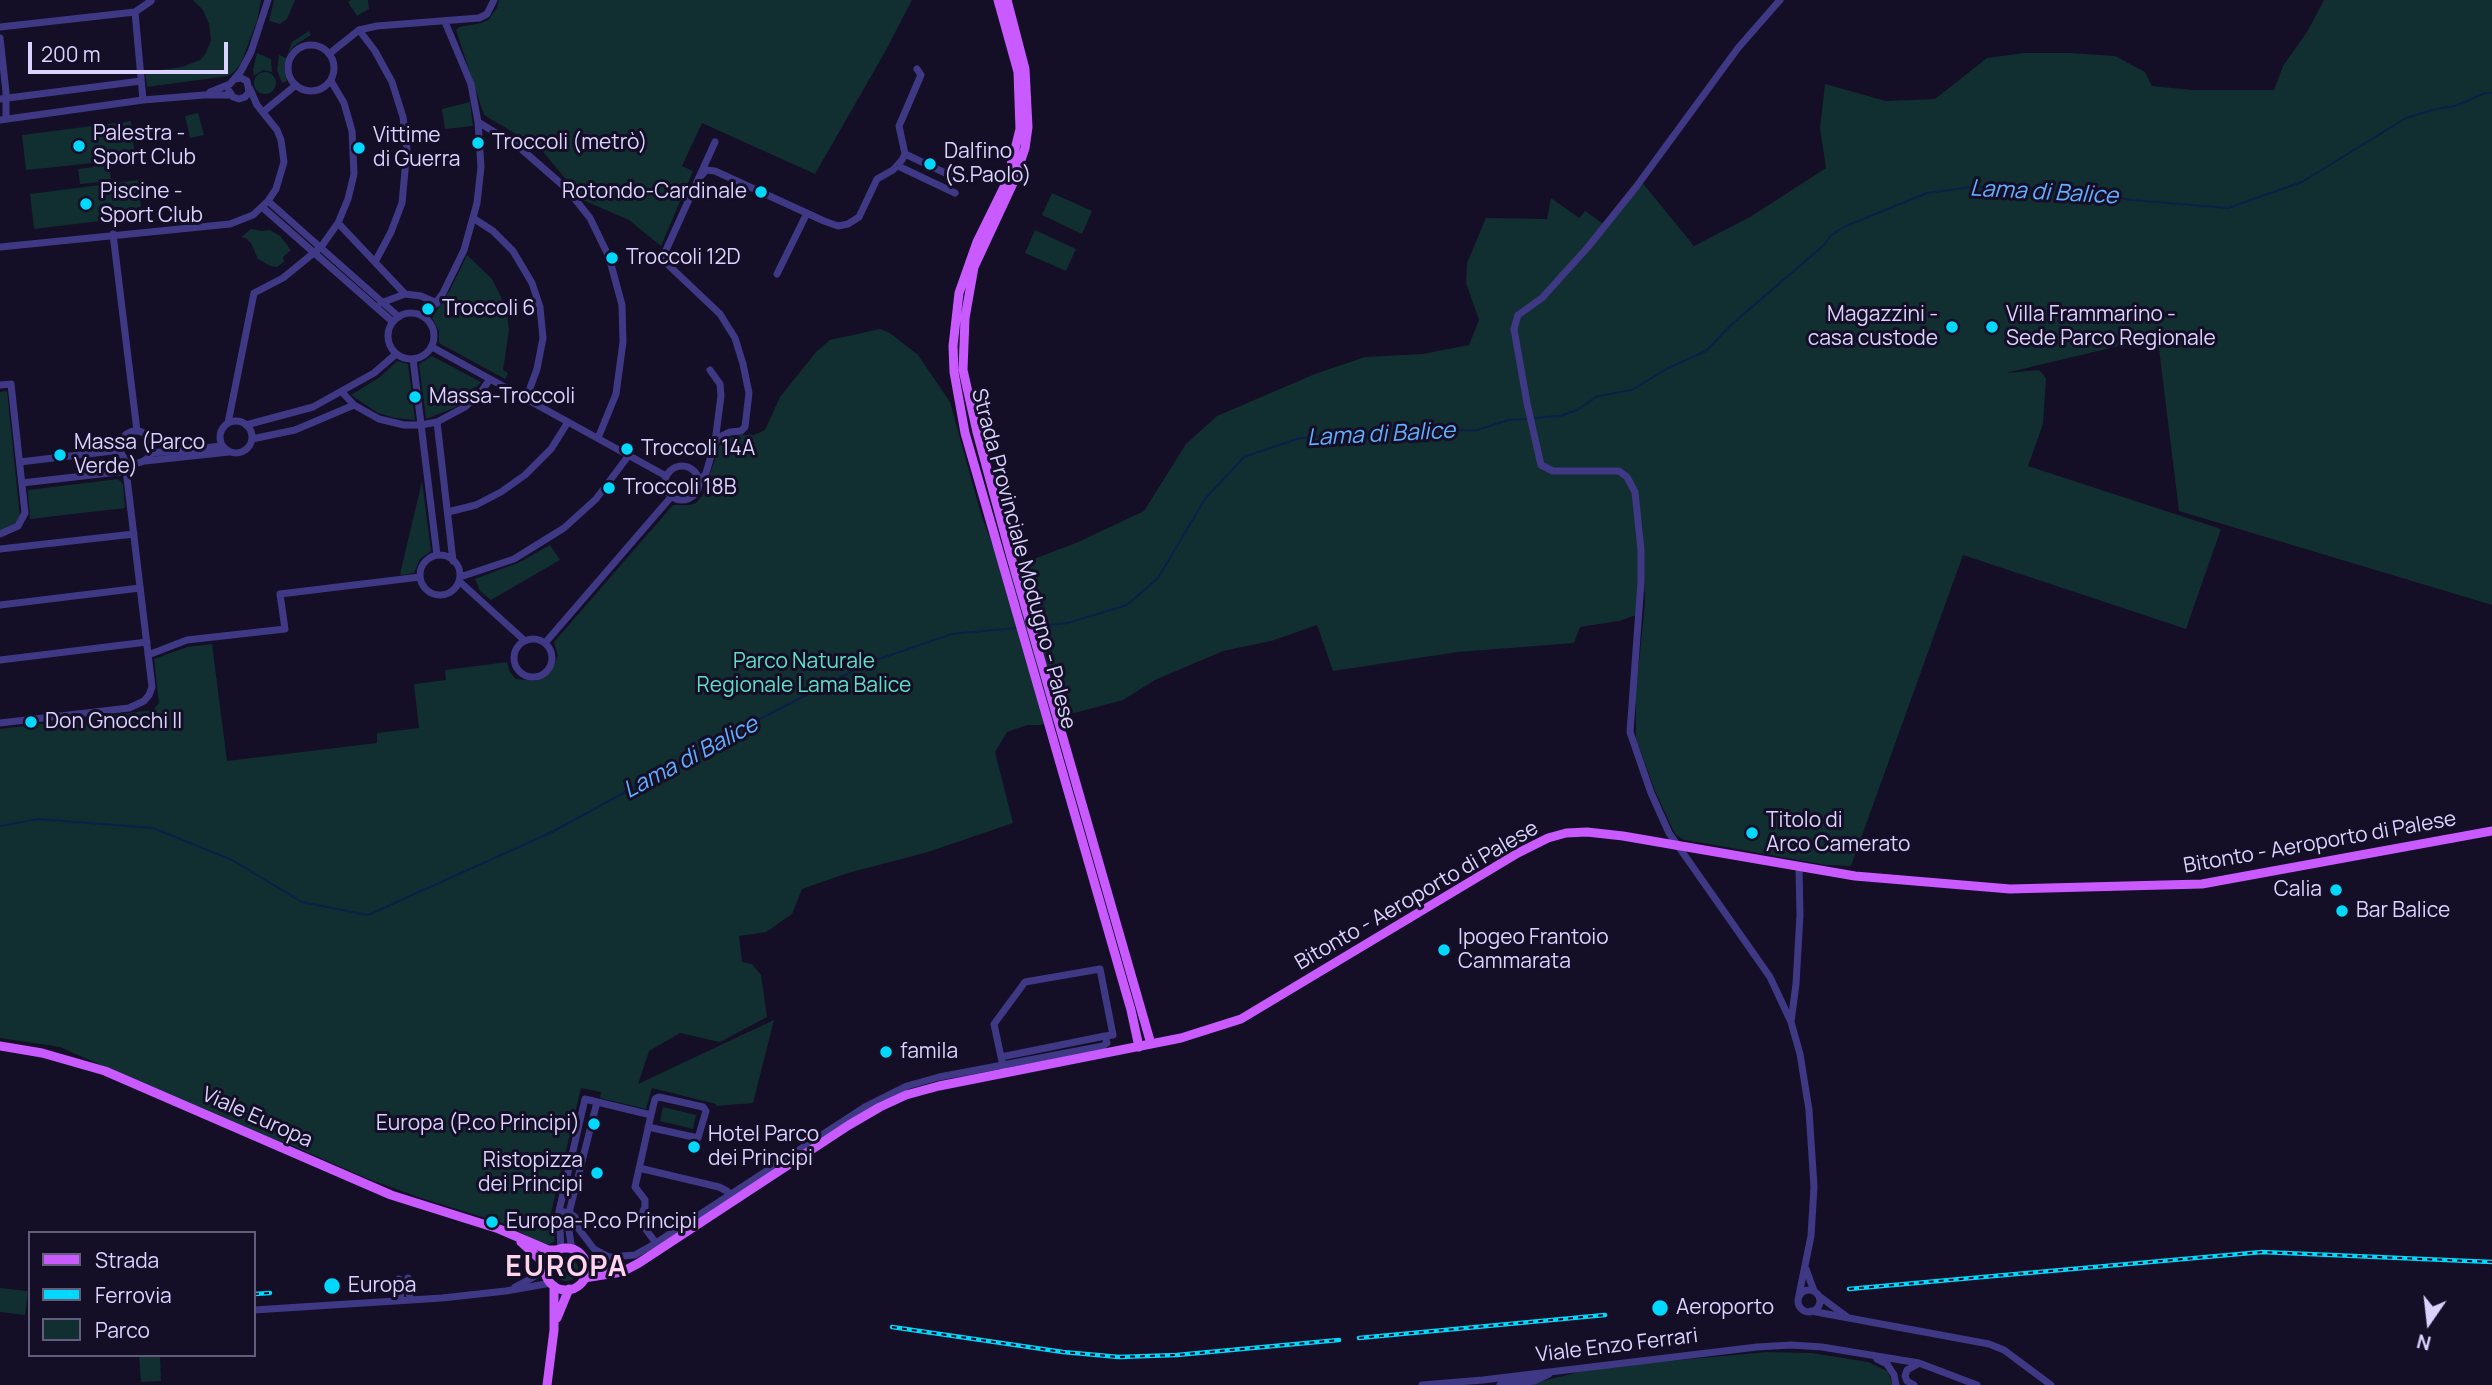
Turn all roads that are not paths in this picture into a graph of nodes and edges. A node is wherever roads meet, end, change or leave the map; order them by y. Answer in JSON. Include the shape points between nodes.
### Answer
{"nodes":[{"id":1,"x":494,"y":0,"type":"edge"},
{"id":2,"x":998,"y":0,"type":"edge"},
{"id":3,"x":1007,"y":0,"type":"edge"},
{"id":4,"x":1780,"y":0,"type":"edge"},
{"id":5,"x":151,"y":1,"type":"edge"},
{"id":6,"x":266,"y":2,"type":"edge"},
{"id":7,"x":135,"y":12,"type":"junction"},
{"id":8,"x":445,"y":22,"type":"junction"},
{"id":9,"x":0,"y":27,"type":"edge"},
{"id":10,"x":359,"y":30,"type":"junction"},
{"id":11,"x":0,"y":38,"type":"edge"},
{"id":12,"x":251,"y":52,"type":"junction"},
{"id":13,"x":330,"y":54,"type":"junction"},
{"id":14,"x":917,"y":69,"type":"dead end"},
{"id":15,"x":141,"y":81,"type":"junction"},
{"id":16,"x":331,"y":81,"type":"junction"},
{"id":17,"x":232,"y":82,"type":"junction"},
{"id":18,"x":296,"y":85,"type":"junction"},
{"id":19,"x":249,"y":86,"type":"junction"},
{"id":20,"x":204,"y":95,"type":"junction"},
{"id":21,"x":231,"y":95,"type":"junction"},
{"id":22,"x":2,"y":98,"type":"edge"},
{"id":23,"x":143,"y":100,"type":"junction"},
{"id":24,"x":263,"y":112,"type":"junction"},
{"id":25,"x":3,"y":120,"type":"edge"},
{"id":26,"x":478,"y":122,"type":"junction"},
{"id":27,"x":715,"y":142,"type":"dead end"},
{"id":28,"x":905,"y":154,"type":"junction"},
{"id":29,"x":898,"y":166,"type":"junction"},
{"id":30,"x":700,"y":176,"type":"junction"},
{"id":31,"x":958,"y":179,"type":"dead end"},
{"id":32,"x":955,"y":193,"type":"dead end"},
{"id":33,"x":268,"y":201,"type":"junction"},
{"id":34,"x":262,"y":207,"type":"junction"},
{"id":35,"x":807,"y":213,"type":"junction"},
{"id":36,"x":473,"y":218,"type":"junction"},
{"id":37,"x":338,"y":223,"type":"junction"},
{"id":38,"x":113,"y":234,"type":"junction"},
{"id":39,"x":0,"y":247,"type":"edge"},
{"id":40,"x":318,"y":250,"type":"junction"},
{"id":41,"x":375,"y":262,"type":"junction"},
{"id":42,"x":777,"y":274,"type":"dead end"},
{"id":43,"x":405,"y":294,"type":"junction"},
{"id":44,"x":382,"y":303,"type":"junction"},
{"id":45,"x":437,"y":303,"type":"junction"},
{"id":46,"x":425,"y":318,"type":"junction"},
{"id":47,"x":396,"y":319,"type":"junction"},
{"id":48,"x":432,"y":347,"type":"junction"},
{"id":49,"x":396,"y":354,"type":"junction"},
{"id":50,"x":413,"y":359,"type":"junction"},
{"id":51,"x":710,"y":370,"type":"dead end"},
{"id":52,"x":490,"y":379,"type":"junction"},
{"id":53,"x":0,"y":385,"type":"edge"},
{"id":54,"x":342,"y":392,"type":"junction"},
{"id":55,"x":526,"y":399,"type":"junction"},
{"id":56,"x":354,"y":405,"type":"junction"},
{"id":57,"x":437,"y":422,"type":"junction"},
{"id":58,"x":568,"y":422,"type":"junction"},
{"id":59,"x":228,"y":423,"type":"junction"},
{"id":60,"x":246,"y":425,"type":"junction"},
{"id":61,"x":421,"y":425,"type":"junction"},
{"id":62,"x":137,"y":431,"type":"junction"},
{"id":63,"x":598,"y":438,"type":"junction"},
{"id":64,"x":252,"y":439,"type":"junction"},
{"id":65,"x":715,"y":442,"type":"junction"},
{"id":66,"x":222,"y":446,"type":"junction"},
{"id":67,"x":121,"y":450,"type":"junction"},
{"id":68,"x":229,"y":452,"type":"junction"},
{"id":69,"x":151,"y":453,"type":"junction"},
{"id":70,"x":629,"y":455,"type":"junction"},
{"id":71,"x":144,"y":461,"type":"junction"},
{"id":72,"x":20,"y":462,"type":"junction"},
{"id":73,"x":132,"y":462,"type":"junction"},
{"id":74,"x":127,"y":471,"type":"junction"},
{"id":75,"x":666,"y":476,"type":"junction"},
{"id":76,"x":699,"y":482,"type":"junction"},
{"id":77,"x":22,"y":483,"type":"junction"},
{"id":78,"x":671,"y":497,"type":"junction"},
{"id":79,"x":448,"y":512,"type":"junction"},
{"id":80,"x":0,"y":534,"type":"edge"},
{"id":81,"x":134,"y":534,"type":"junction"},
{"id":82,"x":0,"y":549,"type":"edge"},
{"id":83,"x":437,"y":555,"type":"junction"},
{"id":84,"x":1006,"y":558,"type":"junction"},
{"id":85,"x":453,"y":561,"type":"junction"},
{"id":86,"x":420,"y":578,"type":"junction"},
{"id":87,"x":459,"y":579,"type":"junction"},
{"id":88,"x":140,"y":588,"type":"junction"},
{"id":89,"x":0,"y":605,"type":"edge"},
{"id":90,"x":525,"y":641,"type":"junction"},
{"id":91,"x":147,"y":642,"type":"junction"},
{"id":92,"x":545,"y":643,"type":"junction"},
{"id":93,"x":148,"y":654,"type":"junction"},
{"id":94,"x":0,"y":660,"type":"edge"},
{"id":95,"x":1048,"y":705,"type":"junction"},
{"id":96,"x":0,"y":723,"type":"edge"},
{"id":97,"x":2492,"y":831,"type":"edge"},
{"id":98,"x":1677,"y":846,"type":"junction"},
{"id":99,"x":1800,"y":867,"type":"junction"},
{"id":100,"x":1791,"y":1022,"type":"junction"},
{"id":101,"x":1151,"y":1044,"type":"junction"},
{"id":102,"x":0,"y":1046,"type":"edge"},
{"id":103,"x":1139,"y":1047,"type":"junction"},
{"id":104,"x":1003,"y":1065,"type":"junction"},
{"id":105,"x":597,"y":1102,"type":"junction"},
{"id":106,"x":868,"y":1114,"type":"junction"},
{"id":107,"x":652,"y":1115,"type":"junction"},
{"id":108,"x":848,"y":1118,"type":"junction"},
{"id":109,"x":579,"y":1126,"type":"junction"},
{"id":110,"x":649,"y":1127,"type":"junction"},
{"id":111,"x":591,"y":1129,"type":"junction"},
{"id":112,"x":821,"y":1144,"type":"junction"},
{"id":113,"x":803,"y":1147,"type":"junction"},
{"id":114,"x":639,"y":1168,"type":"junction"},
{"id":115,"x":733,"y":1198,"type":"junction"},
{"id":116,"x":559,"y":1211,"type":"junction"},
{"id":117,"x":569,"y":1213,"type":"junction"},
{"id":118,"x":694,"y":1228,"type":"junction"},
{"id":119,"x":499,"y":1229,"type":"junction"},
{"id":120,"x":656,"y":1243,"type":"junction"},
{"id":121,"x":559,"y":1250,"type":"junction"},
{"id":122,"x":572,"y":1250,"type":"junction"},
{"id":123,"x":585,"y":1262,"type":"junction"},
{"id":124,"x":545,"y":1268,"type":"junction"},
{"id":125,"x":628,"y":1268,"type":"junction"},
{"id":126,"x":1806,"y":1268,"type":"junction"},
{"id":127,"x":404,"y":1278,"type":"dead end"},
{"id":128,"x":584,"y":1278,"type":"junction"},
{"id":129,"x":553,"y":1285,"type":"junction"},
{"id":130,"x":569,"y":1289,"type":"junction"},
{"id":131,"x":506,"y":1291,"type":"junction"},
{"id":132,"x":1816,"y":1294,"type":"junction"},
{"id":133,"x":1799,"y":1295,"type":"junction"},
{"id":134,"x":405,"y":1300,"type":"junction"},
{"id":135,"x":256,"y":1310,"type":"edge"},
{"id":136,"x":1811,"y":1311,"type":"junction"},
{"id":137,"x":1850,"y":1318,"type":"junction"},
{"id":138,"x":554,"y":1330,"type":"junction"},
{"id":139,"x":1864,"y":1354,"type":"junction"},
{"id":140,"x":1919,"y":1363,"type":"junction"},
{"id":141,"x":1556,"y":1371,"type":"junction"},
{"id":142,"x":1940,"y":1371,"type":"junction"},
{"id":143,"x":547,"y":1385,"type":"edge"},
{"id":144,"x":1422,"y":1385,"type":"edge"},
{"id":145,"x":1429,"y":1385,"type":"edge"},
{"id":146,"x":1464,"y":1385,"type":"edge"},
{"id":147,"x":1500,"y":1385,"type":"edge"},
{"id":148,"x":1896,"y":1385,"type":"edge"},
{"id":149,"x":1914,"y":1385,"type":"edge"},
{"id":150,"x":1968,"y":1385,"type":"edge"},
{"id":151,"x":1977,"y":1385,"type":"edge"},
{"id":152,"x":2051,"y":1385,"type":"edge"}],
"edges":[{"from":1,"to":8,"type":"street","via":[[487,14],[479,18]]},
{"from":2,"to":84,"type":"main road","name":"Strada Provinciale Modugno - Palese","via":[[1018,72],[1020,129],[1007,181],[977,242],[959,293],[953,346],[965,433]]},
{"from":3,"to":84,"type":"main road","name":"Strada Provinciale Modugno - Palese","via":[[1025,69],[1028,127],[1014,181],[974,267],[963,342],[970,406]]},
{"from":4,"to":98,"type":"street","via":[[1738,48],[1588,247],[1542,298],[1518,315],[1514,329],[1541,465],[1553,471],[1614,470],[1633,485],[1641,561],[1630,732],[1651,793]]},
{"from":5,"to":7,"type":"street"},
{"from":6,"to":12,"type":"street"},
{"from":7,"to":9,"type":"street"},
{"from":7,"to":15,"type":"street"},
{"from":8,"to":10,"type":"street"},
{"from":8,"to":26,"type":"street","via":[[471,84]]},
{"from":10,"to":13,"type":"street"},
{"from":10,"to":41,"type":"street","via":[[392,82],[407,149],[402,203]]},
{"from":11,"to":22,"type":"street","via":[[6,92]]},
{"from":12,"to":17,"type":"street"},
{"from":12,"to":19,"type":"street"},
{"from":13,"to":16,"type":"street","via":[[334,64]]},
{"from":13,"to":18,"type":"street","via":[[318,46],[293,54],[289,67]]},
{"from":14,"to":28,"type":"street","via":[[921,75],[899,126]]},
{"from":15,"to":22,"type":"street"},
{"from":15,"to":23,"type":"street"},
{"from":16,"to":18,"type":"street","via":[[315,91]]},
{"from":16,"to":37,"type":"street","via":[[349,116],[354,146],[351,187]]},
{"from":17,"to":19,"type":"street","via":[[241,78]]},
{"from":17,"to":20,"type":"street"},
{"from":17,"to":21,"type":"street"},
{"from":18,"to":24,"type":"street"},
{"from":19,"to":21,"type":"street","via":[[243,98]]},
{"from":19,"to":24,"type":"street"},
{"from":20,"to":21,"type":"street"},
{"from":20,"to":23,"type":"street"},
{"from":22,"to":25,"type":"street"},
{"from":23,"to":25,"type":"street"},
{"from":24,"to":33,"type":"street","via":[[277,130],[283,151],[280,180]]},
{"from":26,"to":36,"type":"street","via":[[481,167]]},
{"from":26,"to":63,"type":"street","via":[[526,152],[567,189],[590,218],[610,257],[622,305],[623,342],[616,394]]},
{"from":27,"to":30,"type":"street"},
{"from":28,"to":29,"type":"street"},
{"from":28,"to":31,"type":"street"},
{"from":29,"to":32,"type":"street"},
{"from":29,"to":35,"type":"street","via":[[877,179],[859,217],[848,224],[838,226]]},
{"from":30,"to":35,"type":"street","via":[[706,170],[715,171]]},
{"from":30,"to":65,"type":"street","via":[[662,259],[720,314],[743,363],[749,393],[745,427]]},
{"from":33,"to":34,"type":"street"},
{"from":33,"to":40,"type":"street"},
{"from":34,"to":38,"type":"street","via":[[230,224]]},
{"from":34,"to":40,"type":"street"},
{"from":35,"to":42,"type":"street"},
{"from":36,"to":45,"type":"street","via":[[464,250]]},
{"from":36,"to":55,"type":"street","via":[[513,251],[540,307],[543,338]]},
{"from":37,"to":40,"type":"street"},
{"from":37,"to":41,"type":"street"},
{"from":38,"to":39,"type":"street"},
{"from":38,"to":62,"type":"street"},
{"from":40,"to":44,"type":"street"},
{"from":40,"to":47,"type":"street"},
{"from":40,"to":59,"type":"street","via":[[283,278],[254,293]]},
{"from":41,"to":43,"type":"street"},
{"from":43,"to":44,"type":"street"},
{"from":43,"to":45,"type":"street"},
{"from":44,"to":47,"type":"street"},
{"from":45,"to":46,"type":"street"},
{"from":46,"to":47,"type":"street","via":[[412,313]]},
{"from":46,"to":48,"type":"street","via":[[434,334]]},
{"from":47,"to":49,"type":"street","via":[[388,338]]},
{"from":48,"to":50,"type":"street"},
{"from":48,"to":52,"type":"street"},
{"from":49,"to":50,"type":"street"},
{"from":49,"to":54,"type":"street"},
{"from":50,"to":61,"type":"street"},
{"from":51,"to":65,"type":"street","via":[[720,384],[721,396]]},
{"from":52,"to":55,"type":"street"},
{"from":52,"to":57,"type":"street","via":[[465,407]]},
{"from":53,"to":72,"type":"street","via":[[11,384]]},
{"from":54,"to":56,"type":"street"},
{"from":54,"to":60,"type":"street","via":[[313,407]]},
{"from":55,"to":58,"type":"street"},
{"from":56,"to":61,"type":"street","via":[[390,423]]},
{"from":56,"to":64,"type":"street","via":[[295,430]]},
{"from":57,"to":61,"type":"street"},
{"from":57,"to":79,"type":"street"},
{"from":58,"to":63,"type":"street"},
{"from":58,"to":79,"type":"street","via":[[551,449],[525,475],[476,505]]},
{"from":59,"to":60,"type":"street"},
{"from":59,"to":66,"type":"street","via":[[221,431]]},
{"from":60,"to":64,"type":"street"},
{"from":61,"to":83,"type":"street"},
{"from":62,"to":67,"type":"street","via":[[123,437]]},
{"from":62,"to":69,"type":"street","via":[[150,438]]},
{"from":63,"to":70,"type":"street"},
{"from":64,"to":68,"type":"street","via":[[244,451]]},
{"from":65,"to":76,"type":"street"},
{"from":66,"to":68,"type":"street"},
{"from":66,"to":69,"type":"street"},
{"from":67,"to":72,"type":"street"},
{"from":67,"to":73,"type":"street"},
{"from":68,"to":71,"type":"street"},
{"from":69,"to":71,"type":"street"},
{"from":70,"to":75,"type":"street"},
{"from":70,"to":87,"type":"street","via":[[596,499],[564,528],[514,559]]},
{"from":71,"to":73,"type":"street"},
{"from":72,"to":77,"type":"street"},
{"from":73,"to":74,"type":"street"},
{"from":74,"to":77,"type":"street"},
{"from":74,"to":81,"type":"street"},
{"from":75,"to":76,"type":"street","via":[[676,467],[687,467]]},
{"from":75,"to":78,"type":"street"},
{"from":76,"to":78,"type":"street","via":[[693,497],[682,501]]},
{"from":77,"to":80,"type":"street","via":[[25,513],[18,526]]},
{"from":78,"to":92,"type":"street"},
{"from":79,"to":85,"type":"street"},
{"from":81,"to":82,"type":"street"},
{"from":81,"to":88,"type":"street"},
{"from":83,"to":85,"type":"street"},
{"from":83,"to":86,"type":"street","via":[[424,563]]},
{"from":84,"to":95,"type":"main road","name":"Strada Provinciale Modugno - Palese"},
{"from":85,"to":87,"type":"street"},
{"from":86,"to":87,"type":"street","via":[[424,588],[438,595],[449,593]]},
{"from":86,"to":93,"type":"street","via":[[280,594],[285,629],[187,640]]},
{"from":87,"to":90,"type":"street"},
{"from":88,"to":89,"type":"street"},
{"from":88,"to":91,"type":"street"},
{"from":90,"to":92,"type":"street"},
{"from":90,"to":92,"type":"street","via":[[516,650],[515,663],[522,673],[533,677],[545,673],[552,662]]},
{"from":91,"to":93,"type":"street"},
{"from":91,"to":94,"type":"street"},
{"from":93,"to":96,"type":"street","via":[[152,687],[135,706]]},
{"from":95,"to":101,"type":"main road","name":"Strada Provinciale Modugno - Palese"},
{"from":95,"to":103,"type":"main road","name":"Strada Provinciale Modugno - Palese"},
{"from":97,"to":99,"type":"main road","name":"Bitonto - Aeroporto di Palese","via":[[2202,884],[2010,889]]},
{"from":98,"to":99,"type":"main road","name":"Bitonto - Aeroporto di Palese"},
{"from":98,"to":100,"type":"street","via":[[1770,977]]},
{"from":98,"to":101,"type":"main road","name":"Bitonto - Aeroporto di Palese","via":[[1587,832],[1548,838],[1241,1019]]},
{"from":99,"to":100,"type":"street"},
{"from":100,"to":126,"type":"street","via":[[1812,1140],[1814,1213]]},
{"from":101,"to":103,"type":"main road","name":"Bitonto - Aeroporto di Palese"},
{"from":102,"to":119,"type":"main road","name":"Viale Europa","via":[[105,1071],[391,1195]]},
{"from":103,"to":104,"type":"main road","name":"Bitonto - Aeroporto di Palese"},
{"from":104,"to":104,"type":"street","via":[[1107,1043],[1105,1036],[1114,1035],[1100,969],[1025,982],[994,1024]]},
{"from":104,"to":106,"type":"main road","name":"Bitonto - Aeroporto di Palese","via":[[914,1092]]},
{"from":104,"to":108,"type":"street","via":[[906,1086]]},
{"from":105,"to":107,"type":"street"},
{"from":105,"to":109,"type":"street","via":[[585,1099]]},
{"from":105,"to":111,"type":"street"},
{"from":106,"to":108,"type":"street"},
{"from":106,"to":112,"type":"main road","name":"Bitonto - Aeroporto di Palese"},
{"from":107,"to":110,"type":"street"},
{"from":107,"to":110,"type":"street","via":[[659,1097],[706,1111],[698,1138]]},
{"from":108,"to":113,"type":"street"},
{"from":109,"to":111,"type":"street"},
{"from":109,"to":116,"type":"street"},
{"from":110,"to":114,"type":"street"},
{"from":111,"to":117,"type":"street"},
{"from":112,"to":113,"type":"street"},
{"from":112,"to":115,"type":"main road","name":"Bitonto - Aeroporto di Palese"},
{"from":113,"to":115,"type":"street"},
{"from":114,"to":115,"type":"street","via":[[719,1187]]},
{"from":114,"to":120,"type":"street","via":[[635,1187],[645,1200],[641,1223]]},
{"from":115,"to":118,"type":"main road","name":"Bitonto - Aeroporto di Palese"},
{"from":115,"to":120,"type":"street"},
{"from":116,"to":117,"type":"street"},
{"from":116,"to":121,"type":"street"},
{"from":117,"to":120,"type":"street","via":[[589,1244],[609,1257],[635,1255]]},
{"from":117,"to":122,"type":"street"},
{"from":118,"to":120,"type":"street"},
{"from":118,"to":125,"type":"main road","name":"Bitonto - Aeroporto di Palese"},
{"from":119,"to":121,"type":"main road","name":"Viale Europa","via":[[548,1250]]},
{"from":119,"to":124,"type":"main road","name":"Viale Europa","via":[[520,1241]]},
{"from":121,"to":122,"type":"main road"},
{"from":121,"to":124,"type":"main road"},
{"from":122,"to":123,"type":"main road"},
{"from":123,"to":125,"type":"main road"},
{"from":123,"to":128,"type":"main road"},
{"from":124,"to":129,"type":"main road"},
{"from":124,"to":131,"type":"street"},
{"from":125,"to":128,"type":"main road","name":"Bitonto - Aeroporto di Palese"},
{"from":126,"to":132,"type":"street"},
{"from":126,"to":133,"type":"street"},
{"from":127,"to":134,"type":"street"},
{"from":128,"to":130,"type":"main road"},
{"from":129,"to":130,"type":"main road"},
{"from":129,"to":131,"type":"street"},
{"from":129,"to":138,"type":"main road"},
{"from":130,"to":138,"type":"main road"},
{"from":131,"to":134,"type":"street"},
{"from":132,"to":133,"type":"street","via":[[1808,1290]]},
{"from":132,"to":136,"type":"street","via":[[1818,1305]]},
{"from":132,"to":137,"type":"street"},
{"from":133,"to":136,"type":"street","via":[[1800,1307]]},
{"from":134,"to":135,"type":"street"},
{"from":136,"to":137,"type":"street"},
{"from":137,"to":152,"type":"street","via":[[1989,1344]]},
{"from":138,"to":143,"type":"main road"},
{"from":139,"to":140,"type":"street","name":"Viale Enzo Ferrari"},
{"from":139,"to":141,"type":"street","name":"Viale Enzo Ferrari","via":[[1769,1346]]},
{"from":139,"to":148,"type":"street","via":[[1887,1364]]},
{"from":140,"to":142,"type":"street","name":"Viale Enzo Ferrari"},
{"from":140,"to":149,"type":"street","via":[[1905,1376]]},
{"from":141,"to":145,"type":"street","name":"Viale Enzo Ferrari"},
{"from":141,"to":146,"type":"street"},
{"from":141,"to":147,"type":"street","via":[[1534,1381]]},
{"from":142,"to":150,"type":"street"},
{"from":142,"to":151,"type":"street"},
{"from":144,"to":145,"type":"street","name":"Viale Enzo Ferrari"}]}
